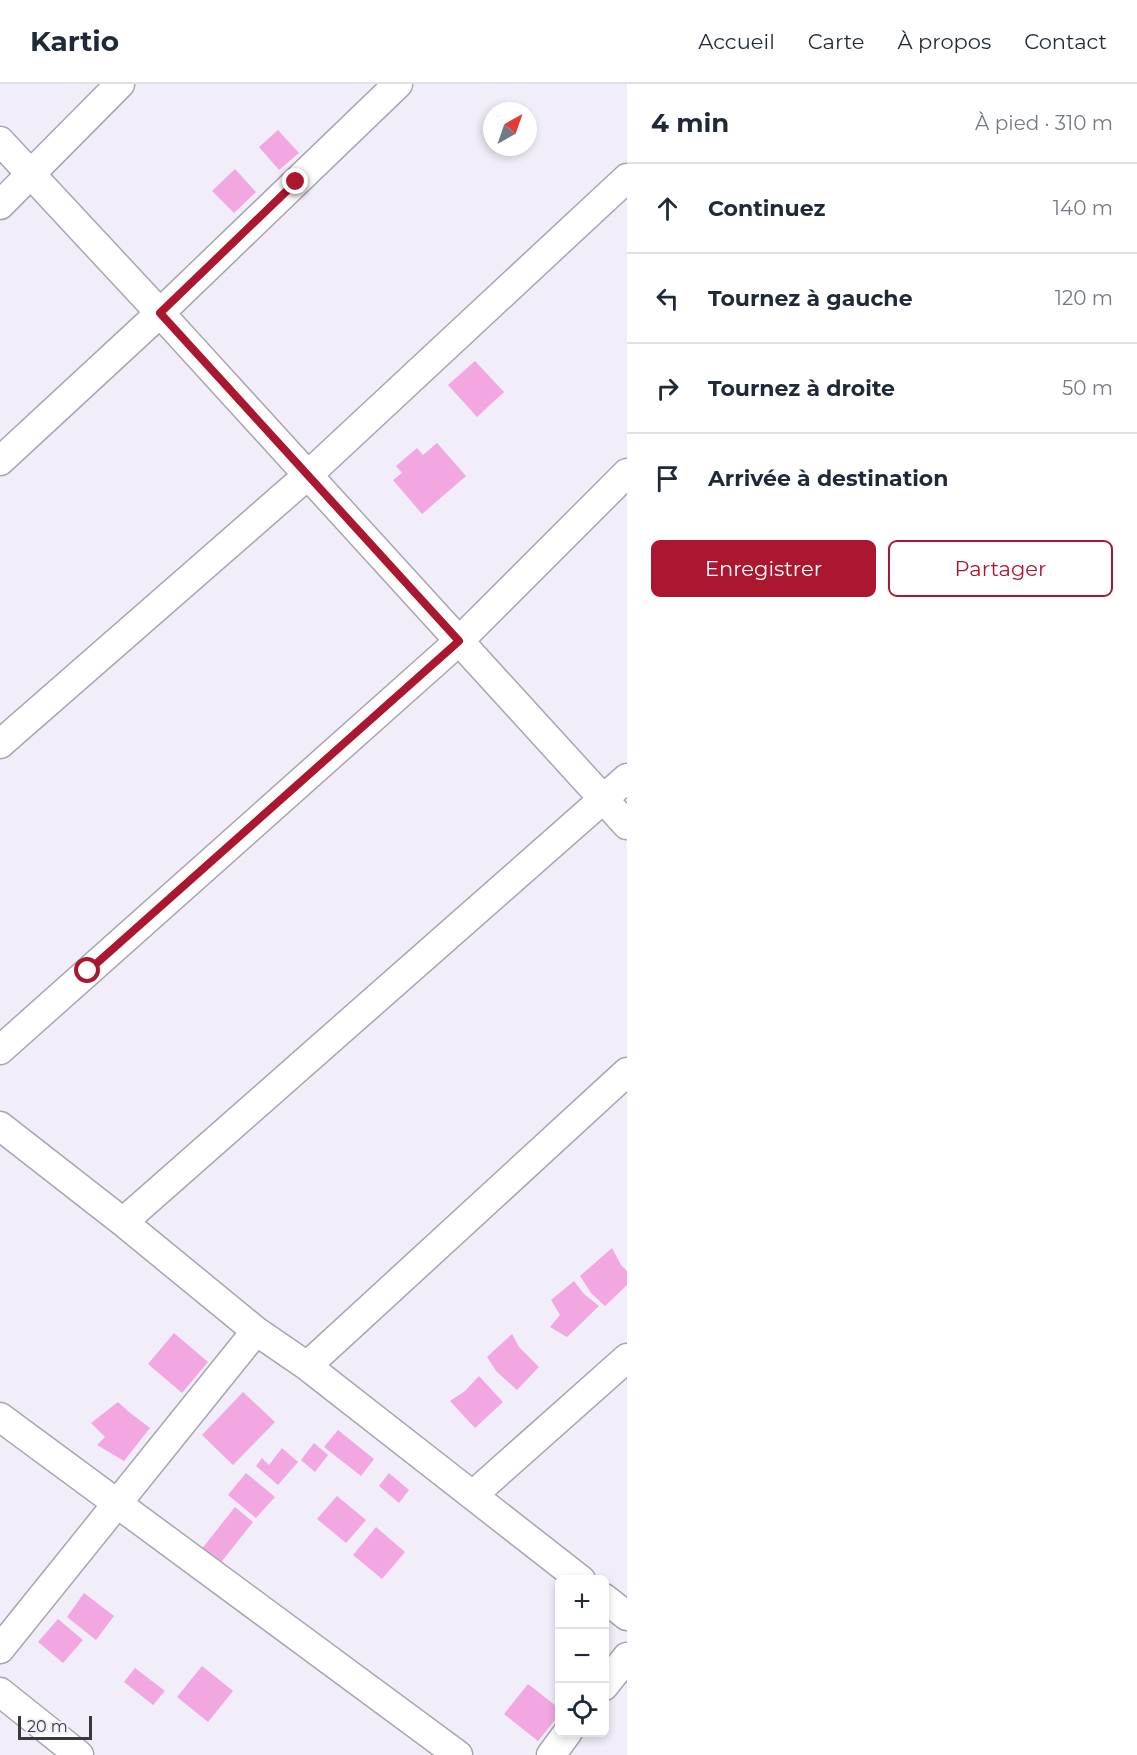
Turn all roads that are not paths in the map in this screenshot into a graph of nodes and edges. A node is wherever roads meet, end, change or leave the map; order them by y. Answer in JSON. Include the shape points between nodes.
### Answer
{"nodes":[{"id":1,"x":120,"y":84,"type":"edge"},
{"id":2,"x":398,"y":84,"type":"edge"},
{"id":3,"x":0,"y":141,"type":"edge"},
{"id":4,"x":30,"y":176,"type":"junction"},
{"id":5,"x":627,"y":178,"type":"edge"},
{"id":6,"x":0,"y":205,"type":"edge"},
{"id":7,"x":160,"y":313,"type":"junction"},
{"id":8,"x":0,"y":461,"type":"edge"},
{"id":9,"x":627,"y":473,"type":"edge"},
{"id":10,"x":308,"y":475,"type":"junction"},
{"id":11,"x":459,"y":641,"type":"junction"},
{"id":12,"x":0,"y":744,"type":"edge"},
{"id":13,"x":627,"y":778,"type":"edge"},
{"id":14,"x":604,"y":799,"type":"junction"},
{"id":15,"x":627,"y":825,"type":"edge"},
{"id":16,"x":0,"y":1050,"type":"edge"},
{"id":17,"x":627,"y":1072,"type":"edge"},
{"id":18,"x":0,"y":1126,"type":"edge"},
{"id":19,"x":123,"y":1222,"type":"junction"},
{"id":20,"x":255,"y":1331,"type":"junction"},
{"id":21,"x":627,"y":1358,"type":"edge"},
{"id":22,"x":307,"y":1366,"type":"junction"},
{"id":23,"x":0,"y":1417,"type":"edge"},
{"id":24,"x":473,"y":1495,"type":"junction"},
{"id":25,"x":117,"y":1503,"type":"junction"},
{"id":26,"x":575,"y":1575,"type":"edge"},
{"id":27,"x":609,"y":1602,"type":"edge"},
{"id":28,"x":627,"y":1616,"type":"edge"},
{"id":29,"x":0,"y":1649,"type":"edge"},
{"id":30,"x":627,"y":1657,"type":"edge"},
{"id":31,"x":606,"y":1683,"type":"edge"},
{"id":32,"x":0,"y":1692,"type":"edge"},
{"id":33,"x":564,"y":1737,"type":"edge"},
{"id":34,"x":79,"y":1755,"type":"edge"},
{"id":35,"x":458,"y":1755,"type":"edge"},
{"id":36,"x":551,"y":1755,"type":"edge"}],
"edges":[{"from":1,"to":4,"type":"street"},
{"from":2,"to":7,"type":"street"},
{"from":3,"to":4,"type":"street"},
{"from":4,"to":6,"type":"street"},
{"from":4,"to":7,"type":"street"},
{"from":5,"to":10,"type":"street"},
{"from":7,"to":8,"type":"street"},
{"from":7,"to":10,"type":"street"},
{"from":9,"to":11,"type":"street"},
{"from":10,"to":11,"type":"street"},
{"from":10,"to":12,"type":"street"},
{"from":11,"to":14,"type":"street"},
{"from":11,"to":16,"type":"street"},
{"from":13,"to":14,"type":"street"},
{"from":14,"to":15,"type":"street"},
{"from":14,"to":19,"type":"street"},
{"from":17,"to":22,"type":"street"},
{"from":18,"to":19,"type":"street"},
{"from":19,"to":20,"type":"street"},
{"from":20,"to":22,"type":"street"},
{"from":20,"to":25,"type":"street"},
{"from":21,"to":24,"type":"street"},
{"from":22,"to":24,"type":"street"},
{"from":23,"to":25,"type":"street"},
{"from":24,"to":26,"type":"street"},
{"from":25,"to":29,"type":"street"},
{"from":25,"to":35,"type":"street"},
{"from":27,"to":28,"type":"street"},
{"from":30,"to":31,"type":"street"},
{"from":32,"to":34,"type":"street"},
{"from":33,"to":36,"type":"street"}]}
